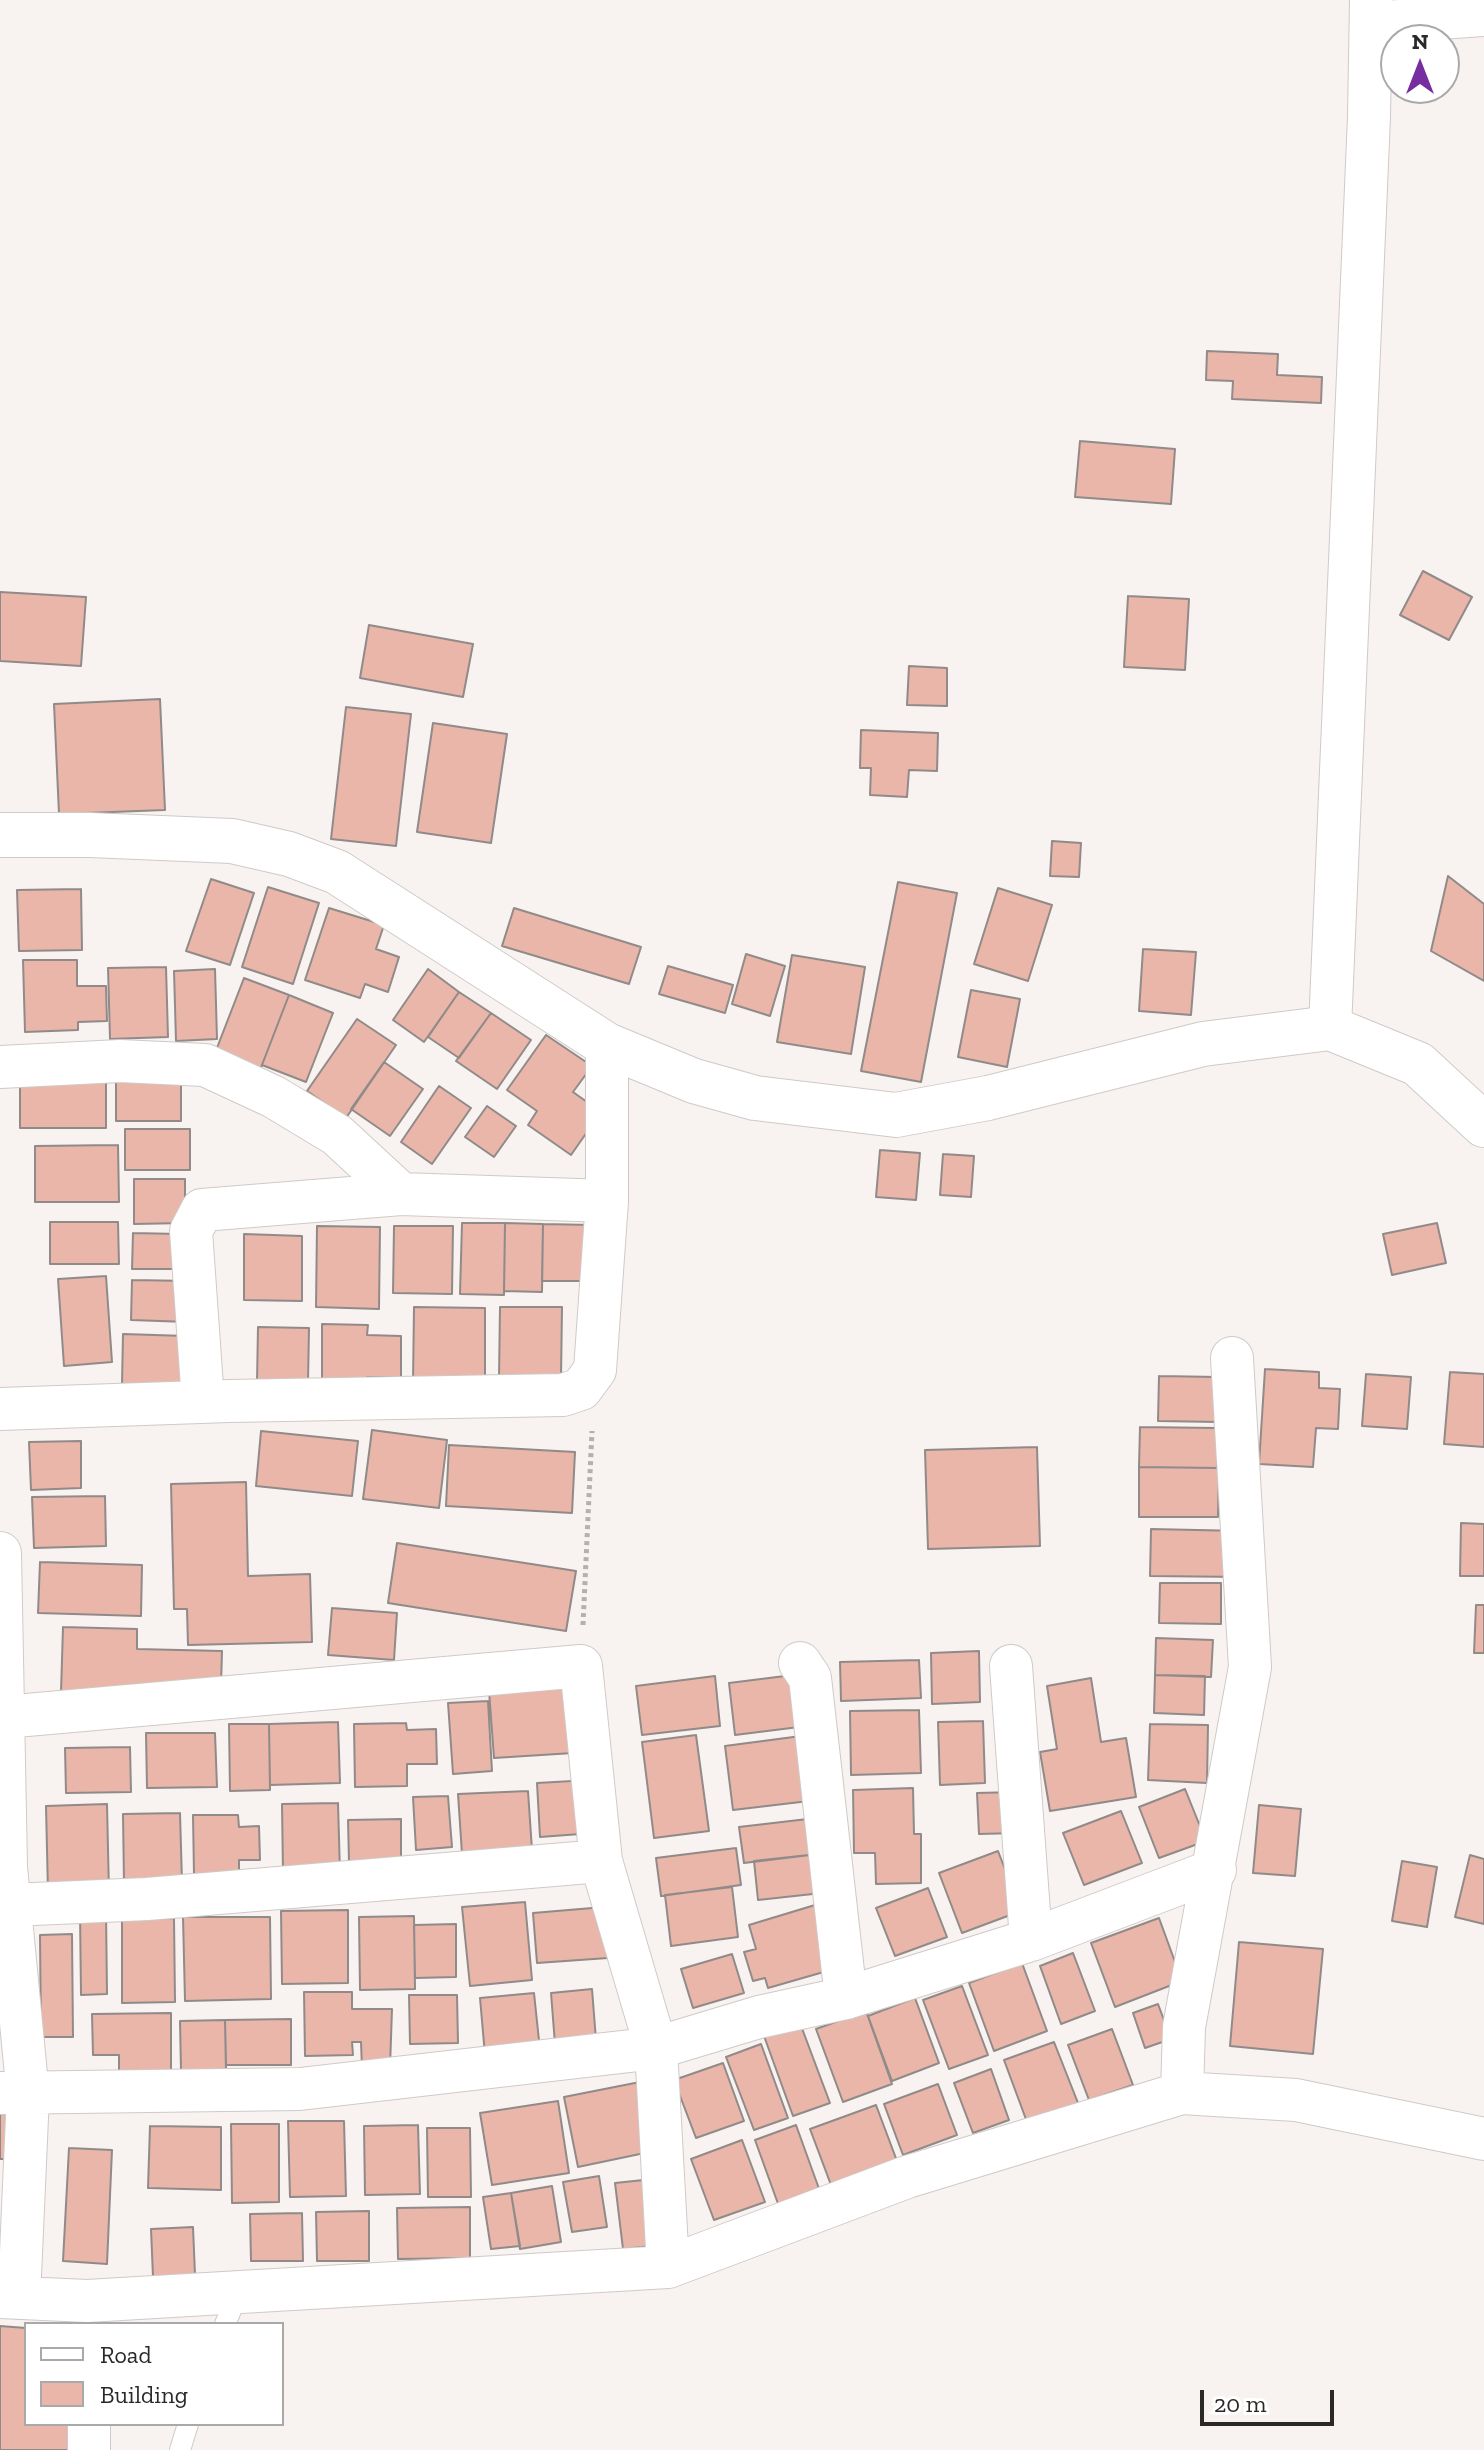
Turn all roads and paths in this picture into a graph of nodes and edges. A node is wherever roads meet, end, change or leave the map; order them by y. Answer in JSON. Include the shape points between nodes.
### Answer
{"nodes":[{"id":1,"x":1371,"y":12,"type":"edge"},
{"id":2,"x":1484,"y":15,"type":"edge"},
{"id":3,"x":0,"y":835,"type":"edge"},
{"id":4,"x":1330,"y":1028,"type":"junction"},
{"id":5,"x":607,"y":1045,"type":"junction"},
{"id":6,"x":0,"y":1067,"type":"edge"},
{"id":7,"x":1484,"y":1125,"type":"edge"},
{"id":8,"x":401,"y":1194,"type":"junction"},
{"id":9,"x":607,"y":1201,"type":"junction"},
{"id":10,"x":1232,"y":1358,"type":"dead end"},
{"id":11,"x":595,"y":1370,"type":"junction"},
{"id":12,"x":203,"y":1401,"type":"junction"},
{"id":13,"x":0,"y":1409,"type":"edge"},
{"id":14,"x":0,"y":1553,"type":"edge"},
{"id":15,"x":800,"y":1663,"type":"dead end"},
{"id":16,"x":581,"y":1666,"type":"junction"},
{"id":17,"x":1011,"y":1666,"type":"dead end"},
{"id":18,"x":4,"y":1717,"type":"junction"},
{"id":19,"x":601,"y":1861,"type":"junction"},
{"id":20,"x":1215,"y":1870,"type":"junction"},
{"id":21,"x":6,"y":1880,"type":"edge"},
{"id":22,"x":1031,"y":1940,"type":"junction"},
{"id":23,"x":846,"y":1998,"type":"junction"},
{"id":24,"x":656,"y":2048,"type":"junction"},
{"id":25,"x":1182,"y":2093,"type":"junction"},
{"id":26,"x":14,"y":2094,"type":"edge"},
{"id":27,"x":1484,"y":2139,"type":"edge"},
{"id":28,"x":668,"y":2267,"type":"junction"},
{"id":29,"x":10,"y":2297,"type":"edge"},
{"id":30,"x":232,"y":2308,"type":"edge"},
{"id":31,"x":87,"y":2312,"type":"edge"},
{"id":32,"x":89,"y":2426,"type":"edge"},
{"id":33,"x":187,"y":2426,"type":"edge"},
{"id":34,"x":89,"y":2450,"type":"edge"},
{"id":35,"x":180,"y":2450,"type":"edge"}],
"edges":[{"from":1,"to":2,"type":"street"},
{"from":1,"to":4,"type":"street"},
{"from":3,"to":5,"type":"street","via":[[232,841],[289,854],[337,872]]},
{"from":4,"to":5,"type":"street","via":[[1203,1044],[988,1098],[896,1115],[755,1098],[694,1081]]},
{"from":4,"to":7,"type":"street","via":[[1418,1064]]},
{"from":5,"to":9,"type":"street"},
{"from":6,"to":8,"type":"street","via":[[120,1061],[205,1065],[274,1097],[337,1135]]},
{"from":8,"to":9,"type":"street"},
{"from":8,"to":12,"type":"street","via":[[209,1208],[196,1215],[191,1231]]},
{"from":9,"to":11,"type":"street"},
{"from":10,"to":20,"type":"street","via":[[1250,1667]]},
{"from":11,"to":12,"type":"street","via":[[581,1389],[563,1395]]},
{"from":11,"to":16,"type":"path"},
{"from":12,"to":13,"type":"street"},
{"from":14,"to":18,"type":"street"},
{"from":15,"to":23,"type":"street","via":[[810,1678]]},
{"from":16,"to":18,"type":"street"},
{"from":16,"to":19,"type":"street"},
{"from":17,"to":22,"type":"street"},
{"from":18,"to":21,"type":"street"},
{"from":19,"to":21,"type":"street","via":[[147,1899]]},
{"from":19,"to":24,"type":"street"},
{"from":20,"to":22,"type":"street"},
{"from":20,"to":25,"type":"street","via":[[1184,2027]]},
{"from":21,"to":26,"type":"street"},
{"from":22,"to":23,"type":"street"},
{"from":23,"to":24,"type":"street"},
{"from":24,"to":26,"type":"street","via":[[300,2089]]},
{"from":24,"to":28,"type":"street"},
{"from":25,"to":27,"type":"street","via":[[1296,2100]]},
{"from":25,"to":28,"type":"street","via":[[907,2177]]},
{"from":26,"to":29,"type":"street"},
{"from":28,"to":30,"type":"street"},
{"from":29,"to":31,"type":"street"},
{"from":30,"to":31,"type":"street"},
{"from":32,"to":34,"type":"street"},
{"from":33,"to":35,"type":"lane"}]}
